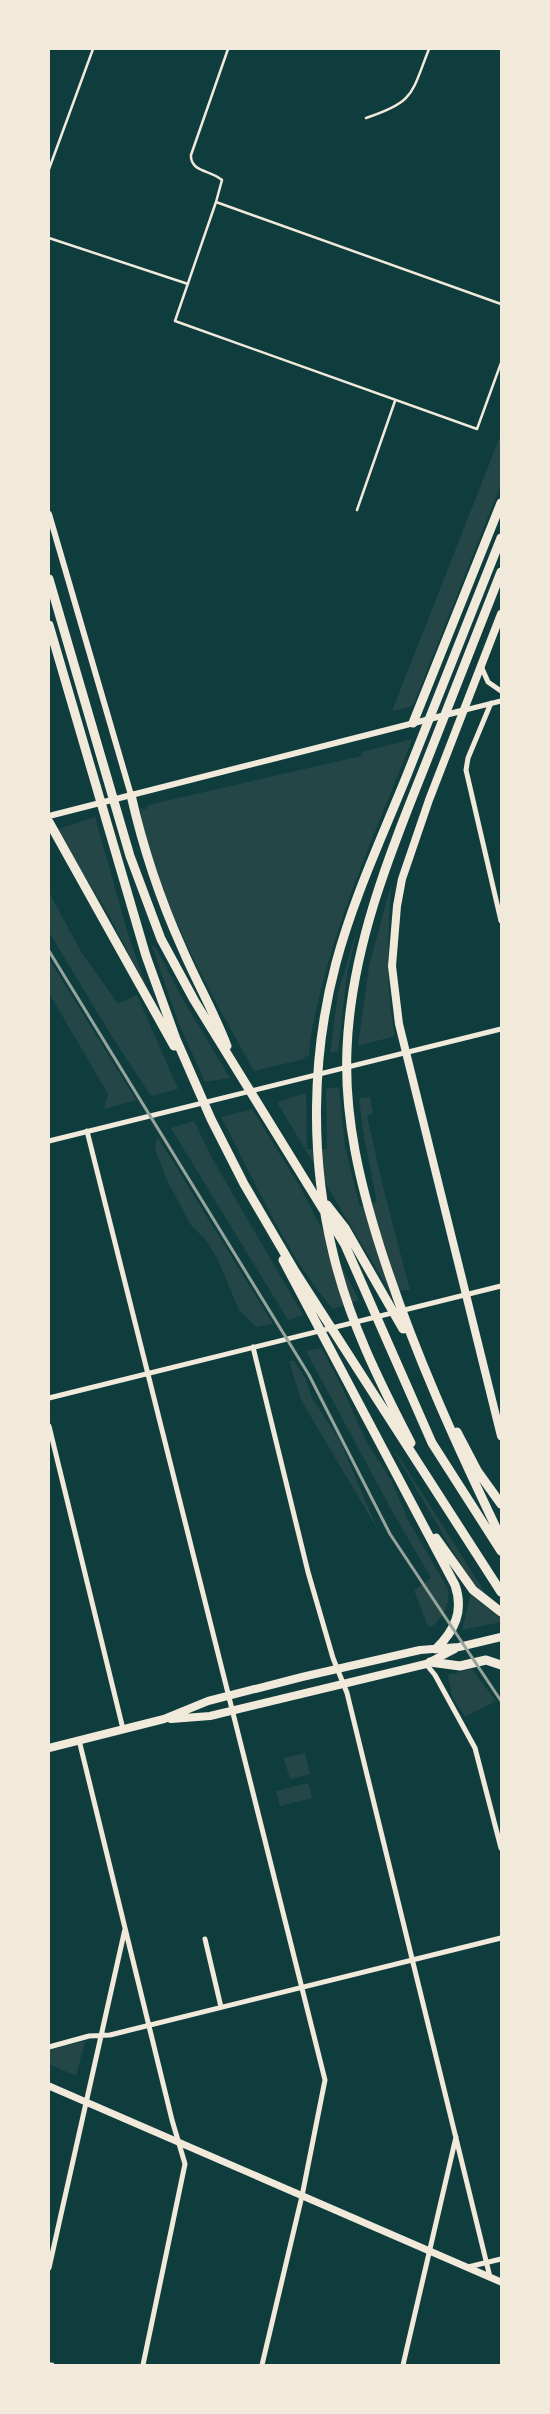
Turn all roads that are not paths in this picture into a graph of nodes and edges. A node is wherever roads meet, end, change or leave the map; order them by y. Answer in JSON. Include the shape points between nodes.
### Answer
{"nodes":[{"id":1,"x":93,"y":49,"type":"edge"},
{"id":2,"x":228,"y":49,"type":"edge"},
{"id":3,"x":429,"y":49,"type":"edge"},
{"id":4,"x":366,"y":118,"type":"dead end"},
{"id":5,"x":49,"y":169,"type":"edge"},
{"id":6,"x":216,"y":202,"type":"junction"},
{"id":7,"x":49,"y":238,"type":"edge"},
{"id":8,"x":188,"y":284,"type":"junction"},
{"id":9,"x":501,"y":304,"type":"edge"},
{"id":10,"x":501,"y":363,"type":"edge"},
{"id":11,"x":395,"y":401,"type":"junction"},
{"id":12,"x":501,"y":503,"type":"edge"},
{"id":13,"x":357,"y":510,"type":"dead end"},
{"id":14,"x":49,"y":514,"type":"edge"},
{"id":15,"x":501,"y":538,"type":"edge"},
{"id":16,"x":501,"y":572,"type":"edge"},
{"id":17,"x":49,"y":579,"type":"edge"},
{"id":18,"x":501,"y":614,"type":"edge"},
{"id":19,"x":49,"y":625,"type":"edge"},
{"id":20,"x":481,"y":666,"type":"junction"},
{"id":21,"x":501,"y":691,"type":"edge"},
{"id":22,"x":501,"y":700,"type":"edge"},
{"id":23,"x":491,"y":703,"type":"junction"},
{"id":24,"x":465,"y":710,"type":"junction"},
{"id":25,"x":413,"y":723,"type":"junction"},
{"id":26,"x":131,"y":795,"type":"junction"},
{"id":27,"x":49,"y":816,"type":"edge"},
{"id":28,"x":49,"y":822,"type":"edge"},
{"id":29,"x":501,"y":921,"type":"edge"},
{"id":30,"x":501,"y":1029,"type":"edge"},
{"id":31,"x":405,"y":1052,"type":"junction"},
{"id":32,"x":237,"y":1069,"type":"junction"},
{"id":33,"x":195,"y":1084,"type":"junction"},
{"id":34,"x":87,"y":1131,"type":"junction"},
{"id":35,"x":49,"y":1140,"type":"edge"},
{"id":36,"x":306,"y":1179,"type":"junction"},
{"id":37,"x":501,"y":1286,"type":"edge"},
{"id":38,"x":467,"y":1295,"type":"junction"},
{"id":39,"x":310,"y":1304,"type":"junction"},
{"id":40,"x":254,"y":1347,"type":"junction"},
{"id":41,"x":423,"y":1366,"type":"junction"},
{"id":42,"x":147,"y":1374,"type":"junction"},
{"id":43,"x":49,"y":1398,"type":"edge"},
{"id":44,"x":49,"y":1426,"type":"edge"},
{"id":45,"x":501,"y":1436,"type":"edge"},
{"id":46,"x":430,"y":1479,"type":"junction"},
{"id":47,"x":501,"y":1504,"type":"edge"},
{"id":48,"x":420,"y":1516,"type":"junction"},
{"id":49,"x":501,"y":1538,"type":"edge"},
{"id":50,"x":501,"y":1551,"type":"edge"},
{"id":51,"x":500,"y":1590,"type":"edge"},
{"id":52,"x":501,"y":1612,"type":"edge"},
{"id":53,"x":501,"y":1637,"type":"edge"},
{"id":54,"x":459,"y":1647,"type":"junction"},
{"id":55,"x":436,"y":1649,"type":"junction"},
{"id":56,"x":428,"y":1663,"type":"junction"},
{"id":57,"x":501,"y":1665,"type":"edge"},
{"id":58,"x":337,"y":1669,"type":"junction"},
{"id":59,"x":342,"y":1683,"type":"junction"},
{"id":60,"x":229,"y":1696,"type":"junction"},
{"id":61,"x":233,"y":1711,"type":"junction"},
{"id":62,"x":164,"y":1719,"type":"junction"},
{"id":63,"x":123,"y":1729,"type":"junction"},
{"id":64,"x":79,"y":1740,"type":"junction"},
{"id":65,"x":49,"y":1748,"type":"edge"},
{"id":66,"x":501,"y":1848,"type":"edge"},
{"id":67,"x":125,"y":1926,"type":"junction"},
{"id":68,"x":501,"y":1938,"type":"edge"},
{"id":69,"x":205,"y":1939,"type":"dead end"},
{"id":70,"x":413,"y":1961,"type":"junction"},
{"id":71,"x":302,"y":1988,"type":"junction"},
{"id":72,"x":221,"y":2007,"type":"junction"},
{"id":73,"x":149,"y":2025,"type":"junction"},
{"id":74,"x":100,"y":2036,"type":"junction"},
{"id":75,"x":49,"y":2047,"type":"edge"},
{"id":76,"x":49,"y":2086,"type":"edge"},
{"id":77,"x":86,"y":2102,"type":"junction"},
{"id":78,"x":456,"y":2135,"type":"junction"},
{"id":79,"x":180,"y":2143,"type":"junction"},
{"id":80,"x":302,"y":2196,"type":"junction"},
{"id":81,"x":430,"y":2251,"type":"junction"},
{"id":82,"x":501,"y":2259,"type":"edge"},
{"id":83,"x":486,"y":2263,"type":"junction"},
{"id":84,"x":467,"y":2267,"type":"junction"},
{"id":85,"x":49,"y":2268,"type":"edge"},
{"id":86,"x":490,"y":2277,"type":"junction"},
{"id":87,"x":501,"y":2282,"type":"edge"},
{"id":88,"x":143,"y":2365,"type":"edge"},
{"id":89,"x":262,"y":2365,"type":"edge"},
{"id":90,"x":404,"y":2365,"type":"edge"}],
"edges":[{"from":1,"to":5,"type":"lane"},
{"from":2,"to":6,"type":"lane","via":[[191,154],[194,167],[222,180]]},
{"from":3,"to":4,"type":"lane","via":[[411,94],[392,109]]},
{"from":6,"to":8,"type":"lane"},
{"from":6,"to":9,"type":"lane"},
{"from":7,"to":8,"type":"lane"},
{"from":8,"to":11,"type":"lane","via":[[175,321]]},
{"from":10,"to":11,"type":"lane","via":[[477,429]]},
{"from":11,"to":13,"type":"lane"},
{"from":12,"to":25,"type":"highway"},
{"from":14,"to":26,"type":"street"},
{"from":15,"to":46,"type":"highway","via":[[344,937],[328,998],[317,1091],[321,1190],[331,1246],[359,1338]]},
{"from":16,"to":41,"type":"highway","via":[[396,839],[371,914],[352,998],[347,1048],[353,1140],[368,1205],[395,1293]]},
{"from":17,"to":32,"type":"highway","via":[[138,882],[161,939],[185,985]]},
{"from":18,"to":20,"type":"main road"},
{"from":19,"to":33,"type":"highway","via":[[152,973]]},
{"from":20,"to":21,"type":"street","via":[[488,682]]},
{"from":20,"to":24,"type":"main road"},
{"from":22,"to":23,"type":"street"},
{"from":23,"to":24,"type":"street"},
{"from":23,"to":29,"type":"street","via":[[466,770]]},
{"from":24,"to":25,"type":"street"},
{"from":24,"to":31,"type":"main road","via":[[429,800],[396,906],[393,974],[398,1024]]},
{"from":25,"to":26,"type":"street"},
{"from":26,"to":27,"type":"street"},
{"from":26,"to":32,"type":"highway","via":[[146,854],[165,906]]},
{"from":28,"to":33,"type":"highway"},
{"from":30,"to":31,"type":"street"},
{"from":31,"to":34,"type":"street"},
{"from":31,"to":38,"type":"main road"},
{"from":32,"to":36,"type":"highway"},
{"from":33,"to":39,"type":"highway"},
{"from":34,"to":35,"type":"street"},
{"from":34,"to":42,"type":"street"},
{"from":36,"to":41,"type":"highway","via":[[345,1228]]},
{"from":36,"to":50,"type":"highway","via":[[345,1245],[432,1443]]},
{"from":37,"to":38,"type":"street"},
{"from":38,"to":40,"type":"street"},
{"from":38,"to":45,"type":"main road"},
{"from":39,"to":46,"type":"highway"},
{"from":39,"to":48,"type":"highway","via":[[328,1347]]},
{"from":40,"to":42,"type":"street"},
{"from":40,"to":58,"type":"street","via":[[308,1572]]},
{"from":41,"to":47,"type":"highway","via":[[478,1472]]},
{"from":41,"to":49,"type":"highway"},
{"from":42,"to":43,"type":"street"},
{"from":42,"to":60,"type":"street"},
{"from":44,"to":63,"type":"street"},
{"from":46,"to":51,"type":"highway"},
{"from":48,"to":52,"type":"highway","via":[[468,1584]]},
{"from":48,"to":55,"type":"highway","via":[[455,1585],[459,1600],[455,1627]]},
{"from":53,"to":54,"type":"main road"},
{"from":54,"to":55,"type":"main road"},
{"from":54,"to":56,"type":"main road"},
{"from":55,"to":58,"type":"main road"},
{"from":56,"to":57,"type":"highway","via":[[460,1666],[486,1660]]},
{"from":56,"to":59,"type":"main road"},
{"from":56,"to":66,"type":"street","via":[[475,1748]]},
{"from":58,"to":59,"type":"street"},
{"from":58,"to":60,"type":"main road"},
{"from":59,"to":61,"type":"main road"},
{"from":59,"to":70,"type":"street"},
{"from":60,"to":61,"type":"street"},
{"from":60,"to":62,"type":"main road"},
{"from":61,"to":62,"type":"main road"},
{"from":61,"to":71,"type":"street"},
{"from":62,"to":63,"type":"main road"},
{"from":63,"to":64,"type":"main road"},
{"from":64,"to":65,"type":"main road"},
{"from":64,"to":67,"type":"street"},
{"from":67,"to":73,"type":"street"},
{"from":67,"to":74,"type":"street"},
{"from":68,"to":70,"type":"street"},
{"from":69,"to":72,"type":"street"},
{"from":70,"to":71,"type":"street"},
{"from":70,"to":78,"type":"street"},
{"from":71,"to":72,"type":"street"},
{"from":71,"to":80,"type":"street","via":[[325,2080]]},
{"from":72,"to":73,"type":"street"},
{"from":73,"to":74,"type":"street"},
{"from":73,"to":79,"type":"street"},
{"from":74,"to":75,"type":"street"},
{"from":74,"to":77,"type":"street"},
{"from":76,"to":77,"type":"main road"},
{"from":77,"to":79,"type":"main road"},
{"from":77,"to":85,"type":"street"},
{"from":78,"to":81,"type":"street"},
{"from":78,"to":83,"type":"street"},
{"from":79,"to":80,"type":"main road"},
{"from":79,"to":88,"type":"street","via":[[185,2164]]},
{"from":80,"to":81,"type":"main road"},
{"from":80,"to":89,"type":"street"},
{"from":81,"to":84,"type":"main road"},
{"from":81,"to":90,"type":"street"},
{"from":82,"to":83,"type":"street"},
{"from":83,"to":84,"type":"street"},
{"from":83,"to":86,"type":"street"},
{"from":84,"to":86,"type":"main road"},
{"from":86,"to":87,"type":"main road"}]}
